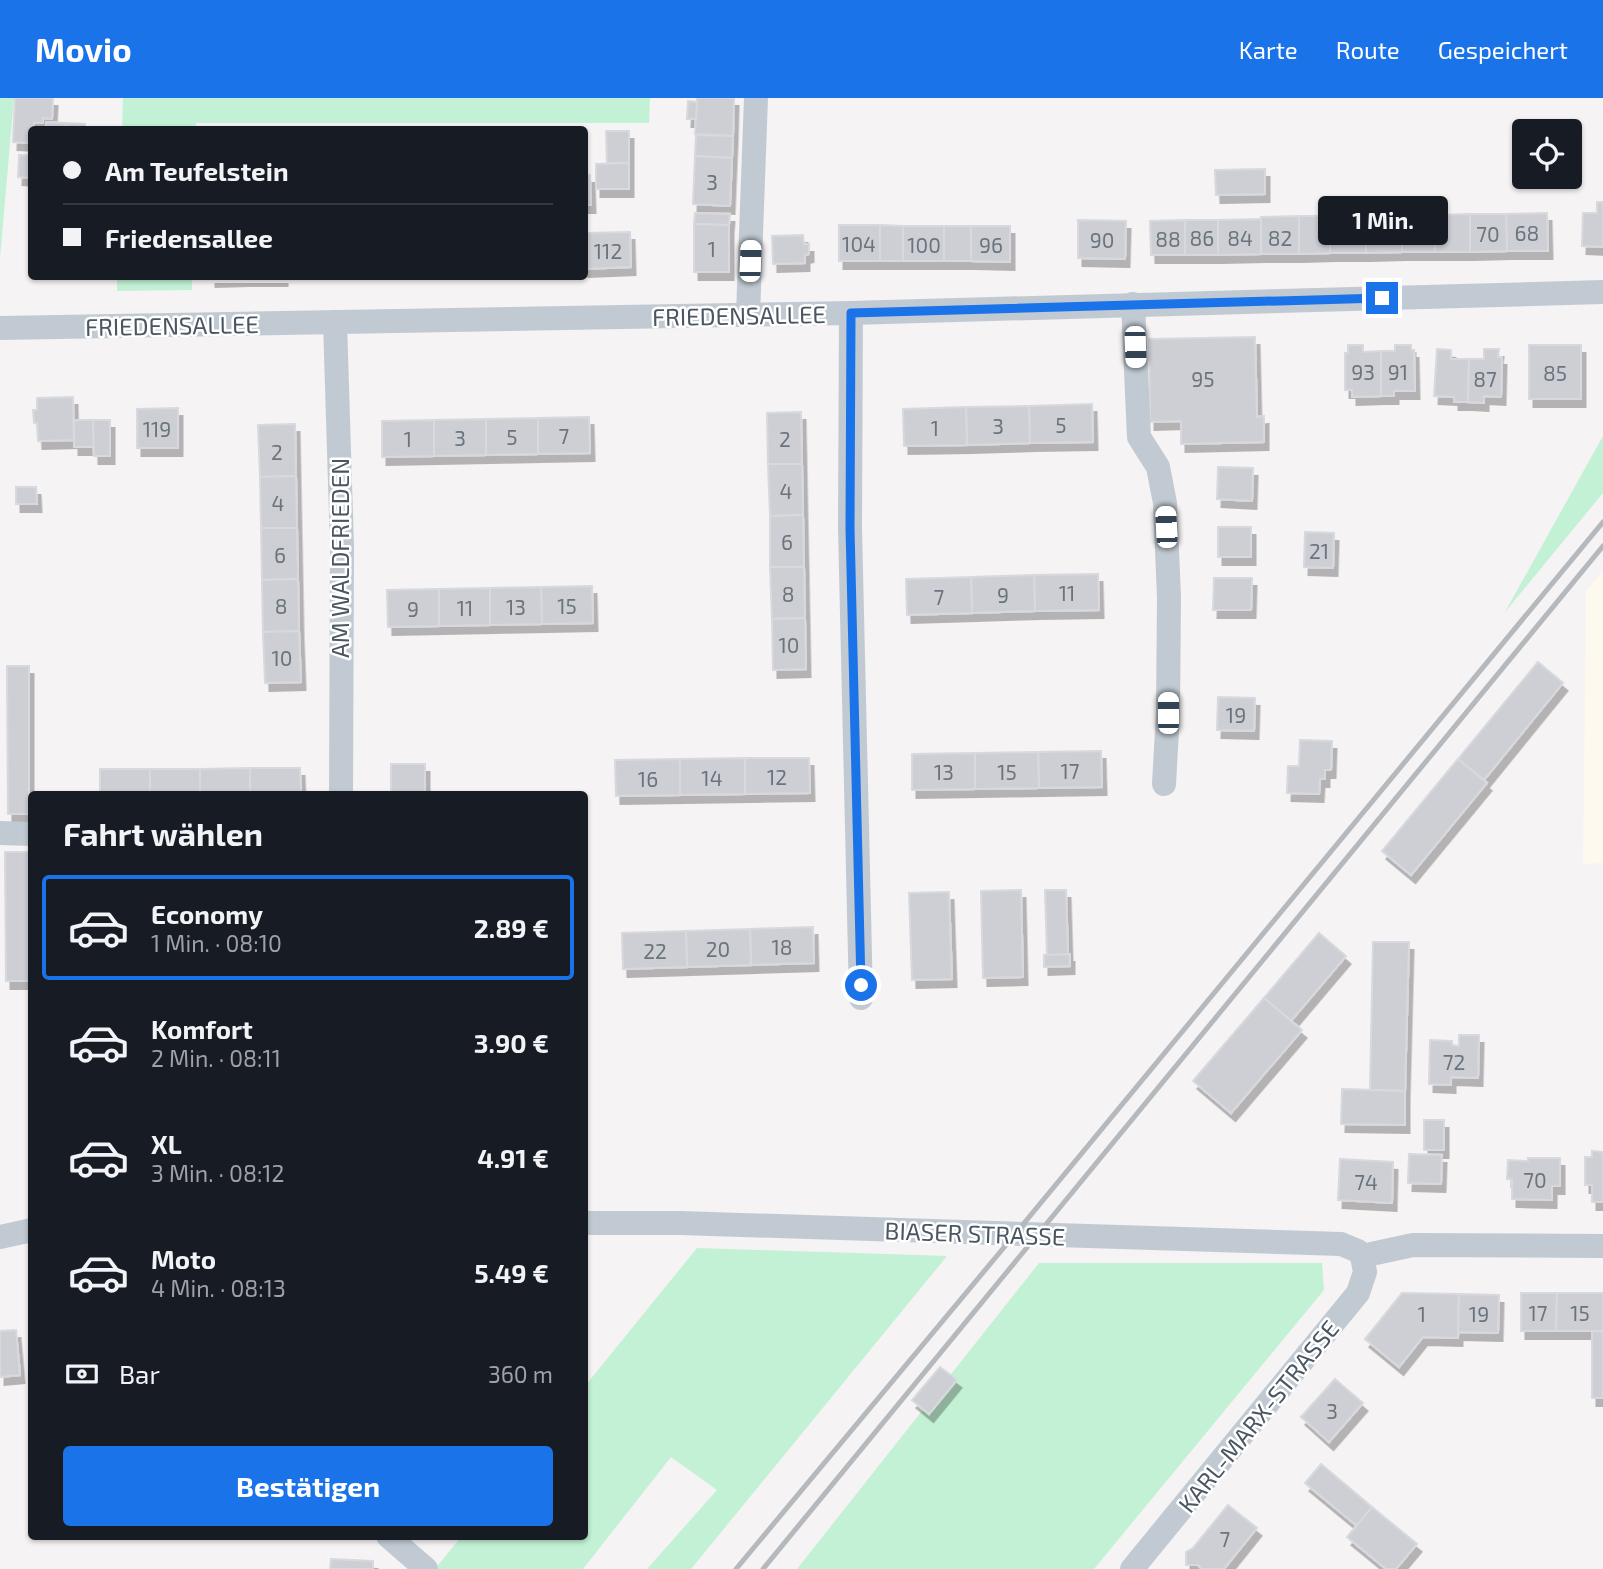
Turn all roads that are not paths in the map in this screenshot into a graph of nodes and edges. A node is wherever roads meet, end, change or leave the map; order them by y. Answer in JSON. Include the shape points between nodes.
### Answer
{"nodes":[{"id":1,"x":756,"y":98,"type":"edge"},
{"id":2,"x":1603,"y":292,"type":"edge"},
{"id":3,"x":1133,"y":304,"type":"junction"},
{"id":4,"x":851,"y":313,"type":"junction"},
{"id":5,"x":748,"y":315,"type":"junction"},
{"id":6,"x":335,"y":322,"type":"junction"},
{"id":7,"x":0,"y":328,"type":"edge"},
{"id":8,"x":1164,"y":784,"type":"dead end"},
{"id":9,"x":341,"y":791,"type":"edge"},
{"id":10,"x":0,"y":833,"type":"edge"},
{"id":11,"x":28,"y":834,"type":"edge"},
{"id":12,"x":862,"y":998,"type":"dead end"},
{"id":13,"x":588,"y":1223,"type":"edge"},
{"id":14,"x":28,"y":1231,"type":"edge"},
{"id":15,"x":0,"y":1237,"type":"edge"},
{"id":16,"x":1603,"y":1246,"type":"edge"},
{"id":17,"x":1362,"y":1256,"type":"junction"},
{"id":18,"x":393,"y":1540,"type":"edge"},
{"id":19,"x":426,"y":1569,"type":"edge"},
{"id":20,"x":1132,"y":1569,"type":"edge"}],
"edges":[{"from":1,"to":5,"type":"street"},
{"from":2,"to":3,"type":"street","name":"FRIEDENSALLEE"},
{"from":3,"to":4,"type":"street","name":"FRIEDENSALLEE"},
{"from":3,"to":8,"type":"street","via":[[1139,437],[1158,467],[1165,503],[1169,649]]},
{"from":4,"to":5,"type":"street","name":"FRIEDENSALLEE"},
{"from":4,"to":12,"type":"street","via":[[850,528]]},
{"from":5,"to":6,"type":"street","name":"FRIEDENSALLEE"},
{"from":6,"to":7,"type":"street","name":"FRIEDENSALLEE"},
{"from":6,"to":9,"type":"street","name":"AM WALDFRIEDEN","via":[[342,547]]},
{"from":10,"to":11,"type":"street"},
{"from":13,"to":17,"type":"street","name":"BIASER STRASSE","via":[[1341,1244]]},
{"from":14,"to":15,"type":"street"},
{"from":16,"to":17,"type":"street","via":[[1413,1245]]},
{"from":17,"to":20,"type":"street","name":"KARL-MARX-STRASSE","via":[[1365,1272],[1359,1293]]},
{"from":18,"to":19,"type":"street"}]}
